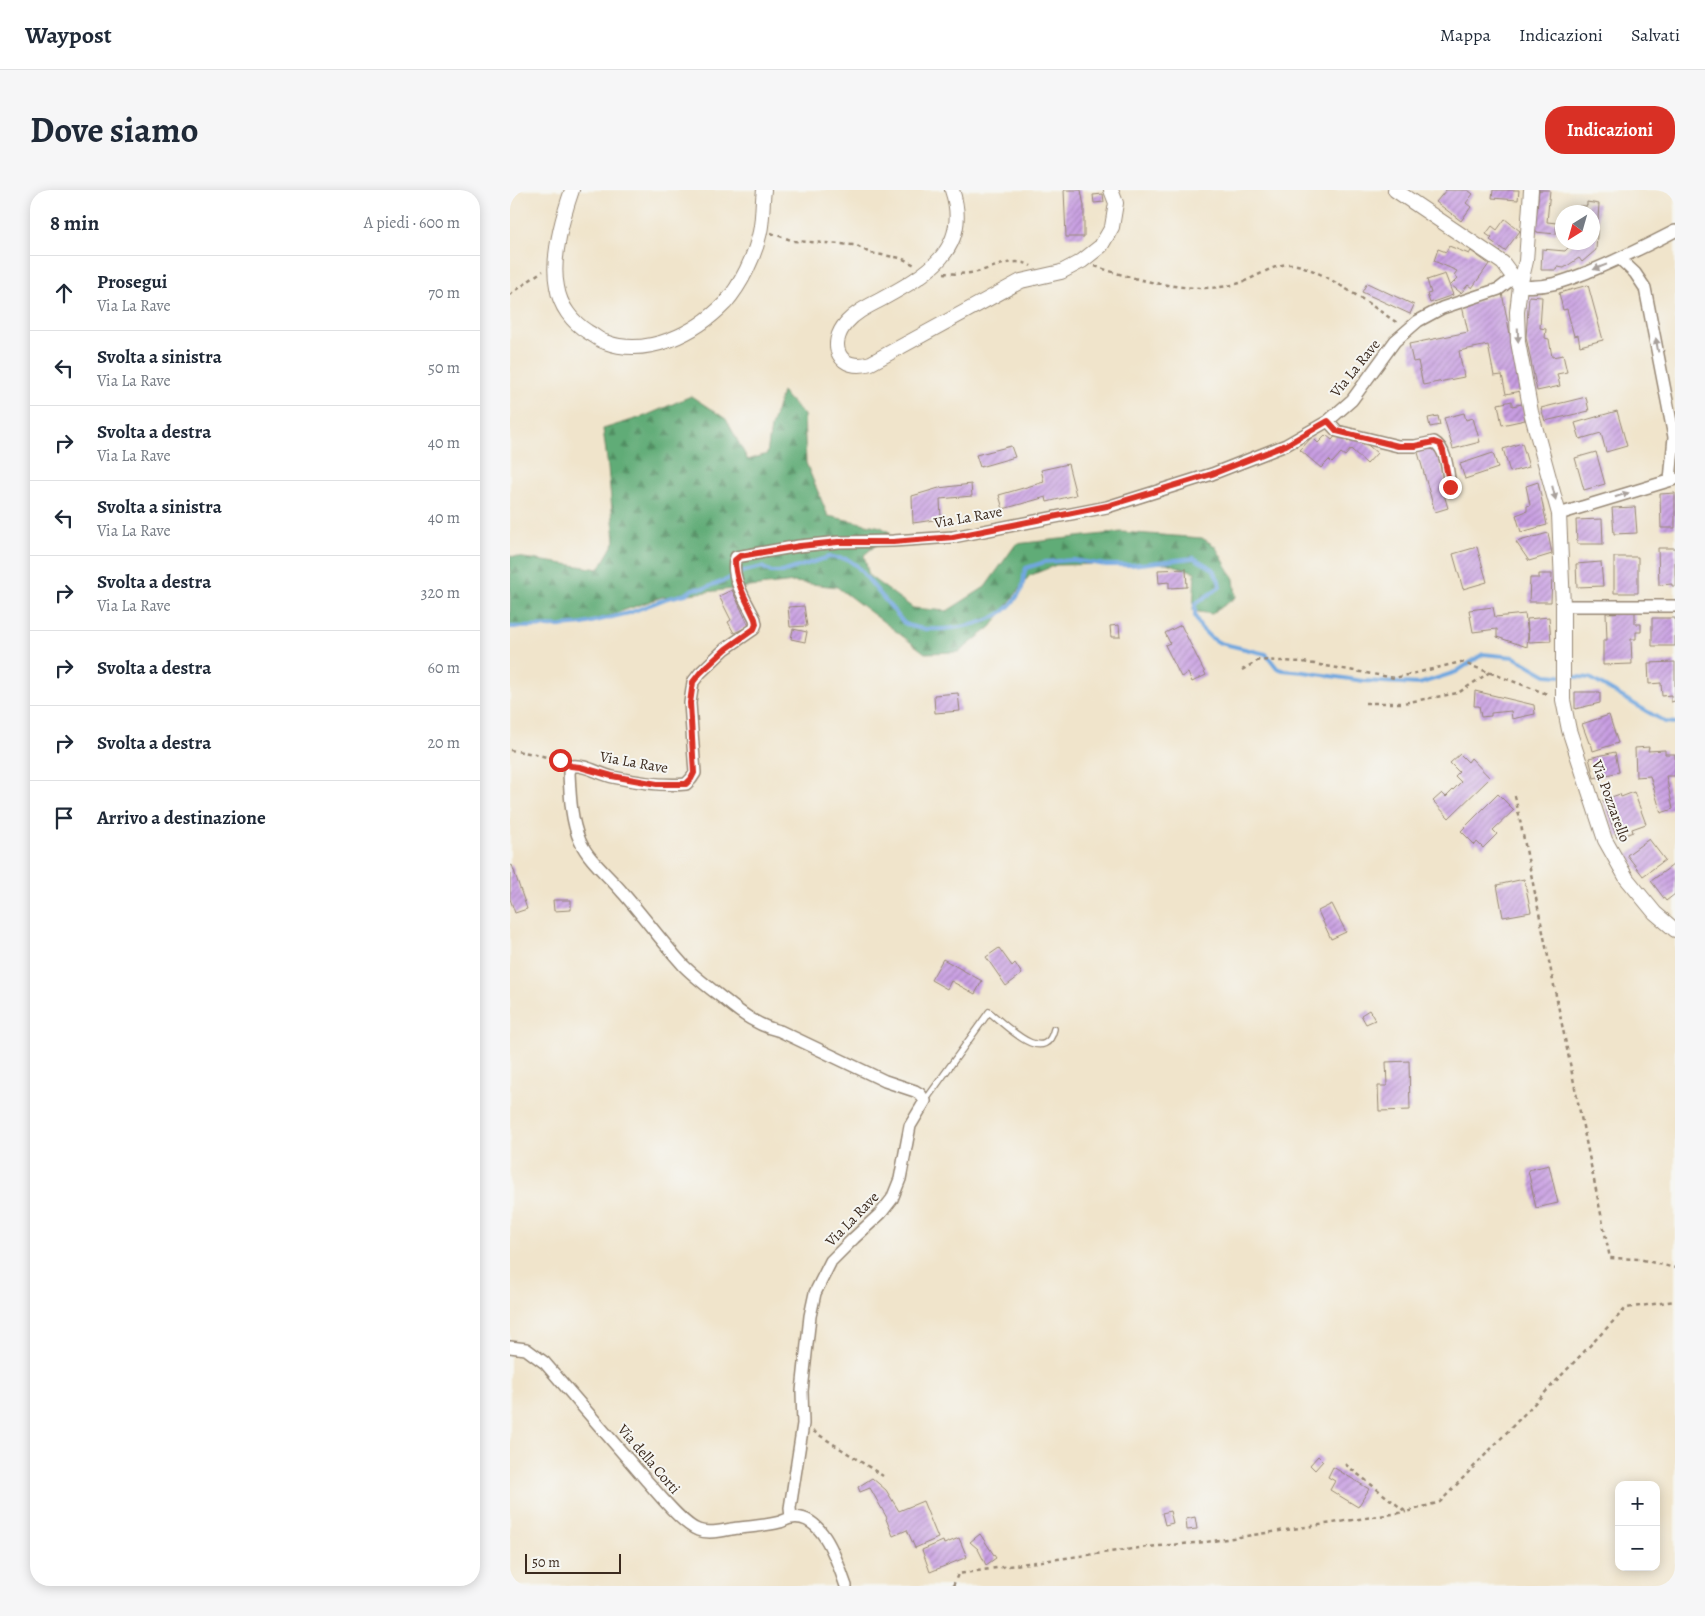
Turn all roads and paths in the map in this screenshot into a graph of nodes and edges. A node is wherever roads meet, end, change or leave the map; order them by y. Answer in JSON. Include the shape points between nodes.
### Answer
{"nodes":[{"id":1,"x":572,"y":190,"type":"edge"},
{"id":2,"x":764,"y":190,"type":"edge"},
{"id":3,"x":952,"y":190,"type":"edge"},
{"id":4,"x":1111,"y":190,"type":"edge"},
{"id":5,"x":1395,"y":190,"type":"edge"},
{"id":6,"x":1531,"y":190,"type":"edge"},
{"id":7,"x":1675,"y":230,"type":"edge"},
{"id":8,"x":760,"y":231,"type":"junction"},
{"id":9,"x":1620,"y":259,"type":"junction"},
{"id":10,"x":1082,"y":261,"type":"junction"},
{"id":11,"x":556,"y":266,"type":"junction"},
{"id":12,"x":928,"y":271,"type":"junction"},
{"id":13,"x":1045,"y":275,"type":"junction"},
{"id":14,"x":1517,"y":282,"type":"junction"},
{"id":15,"x":510,"y":295,"type":"edge"},
{"id":16,"x":1408,"y":330,"type":"junction"},
{"id":17,"x":1328,"y":421,"type":"junction"},
{"id":18,"x":1672,"y":480,"type":"edge"},
{"id":19,"x":1450,"y":487,"type":"dead end"},
{"id":20,"x":1559,"y":514,"type":"junction"},
{"id":21,"x":1563,"y":606,"type":"junction"},
{"id":22,"x":1675,"y":606,"type":"edge"},
{"id":23,"x":1242,"y":670,"type":"dead end"},
{"id":24,"x":1490,"y":672,"type":"junction"},
{"id":25,"x":1563,"y":696,"type":"junction"},
{"id":26,"x":1365,"y":703,"type":"dead end"},
{"id":27,"x":510,"y":750,"type":"edge"},
{"id":28,"x":571,"y":766,"type":"junction"},
{"id":29,"x":1516,"y":796,"type":"dead end"},
{"id":30,"x":1675,"y":930,"type":"edge"},
{"id":31,"x":1054,"y":1029,"type":"dead end"},
{"id":32,"x":925,"y":1101,"type":"junction"},
{"id":33,"x":1675,"y":1268,"type":"edge"},
{"id":34,"x":1675,"y":1301,"type":"edge"},
{"id":35,"x":510,"y":1347,"type":"edge"},
{"id":36,"x":802,"y":1424,"type":"junction"},
{"id":37,"x":1345,"y":1464,"type":"dead end"},
{"id":38,"x":883,"y":1476,"type":"dead end"},
{"id":39,"x":1406,"y":1512,"type":"junction"},
{"id":40,"x":791,"y":1518,"type":"junction"},
{"id":41,"x":846,"y":1586,"type":"edge"},
{"id":42,"x":953,"y":1586,"type":"edge"}],
"edges":[{"from":1,"to":11,"type":"street","via":[[560,232]]},
{"from":2,"to":8,"type":"street"},
{"from":3,"to":12,"type":"street","via":[[957,215],[953,239],[941,260]]},
{"from":4,"to":10,"type":"street","via":[[1116,203],[1112,227],[1101,246]]},
{"from":5,"to":14,"type":"street","via":[[1503,263]]},
{"from":6,"to":14,"type":"street","name":"Via Pozzarello","via":[[1526,261]]},
{"from":7,"to":9,"type":"street"},
{"from":8,"to":11,"type":"street","via":[[742,277],[726,302],[703,322],[675,339],[643,346],[604,342],[581,328],[564,309],[556,287]]},
{"from":8,"to":12,"type":"path","via":[[794,241],[855,245],[870,253],[901,258]]},
{"from":9,"to":14,"type":"street","one_way":true,"via":[[1556,285],[1533,288]]},
{"from":18,"to":9,"type":"street","one_way":true,"via":[[1674,437],[1645,288]]},
{"from":10,"to":13,"type":"street","via":[[1061,272]]},
{"from":10,"to":16,"type":"path","via":[[1127,277],[1209,288],[1240,283],[1290,264],[1310,269]]},
{"from":11,"to":15,"type":"path","via":[[538,274]]},
{"from":12,"to":13,"type":"path","via":[[974,272],[1025,262]]},
{"from":12,"to":13,"type":"street","via":[[858,311],[848,321],[837,337],[836,344],[842,358],[855,366],[871,363],[1021,281]]},
{"from":14,"to":16,"type":"street","name":"Via La Rave","via":[[1442,308]]},
{"from":14,"to":20,"type":"street","name":"Via Pozzarello","one_way":true,"via":[[1518,342],[1532,412]]},
{"from":16,"to":17,"type":"street","name":"Via La Rave","via":[[1395,341],[1352,400]]},
{"from":17,"to":19,"type":"street","via":[[1337,431],[1398,446],[1440,444]]},
{"from":17,"to":28,"type":"street","name":"Via La Rave","via":[[1286,445],[1212,474],[1107,506],[953,537],[838,542],[740,556],[735,565],[740,589],[756,624],[693,682],[690,703],[694,773],[691,779],[686,784],[657,784]]},
{"from":20,"to":18,"type":"street","one_way":true},
{"from":20,"to":21,"type":"street","name":"Via Pozzarello"},
{"from":21,"to":22,"type":"street"},
{"from":21,"to":25,"type":"street","name":"Via Pozzarello"},
{"from":23,"to":24,"type":"path","via":[[1259,660],[1304,662],[1396,678],[1462,662]]},
{"from":24,"to":25,"type":"path"},
{"from":24,"to":26,"type":"path","via":[[1458,693],[1403,703]]},
{"from":25,"to":30,"type":"street","name":"Via Pozzarello","via":[[1569,730],[1605,840],[1626,879],[1655,913]]},
{"from":27,"to":28,"type":"path","via":[[560,760]]},
{"from":28,"to":32,"type":"street","via":[[574,825],[580,841],[589,856],[685,967],[748,1018],[915,1091]]},
{"from":29,"to":33,"type":"path","via":[[1610,1258],[1639,1259]]},
{"from":31,"to":32,"type":"lane","via":[[1051,1040],[1039,1045],[1010,1029],[989,1012]]},
{"from":32,"to":36,"type":"street","name":"Via La Rave","via":[[910,1126],[900,1179],[892,1199],[831,1262],[815,1293],[802,1391]]},
{"from":34,"to":39,"type":"path","via":[[1626,1308],[1440,1502]]},
{"from":35,"to":40,"type":"street","name":"Via della Corti","via":[[526,1349],[545,1362],[666,1503],[696,1529],[712,1532],[762,1526]]},
{"from":36,"to":38,"type":"path"},
{"from":36,"to":40,"type":"street","name":"Via La Rave"},
{"from":37,"to":39,"type":"path"},
{"from":39,"to":42,"type":"path","via":[[1206,1542],[993,1568],[958,1574]]},
{"from":40,"to":41,"type":"street","via":[[805,1520],[823,1534],[832,1547]]}]}
